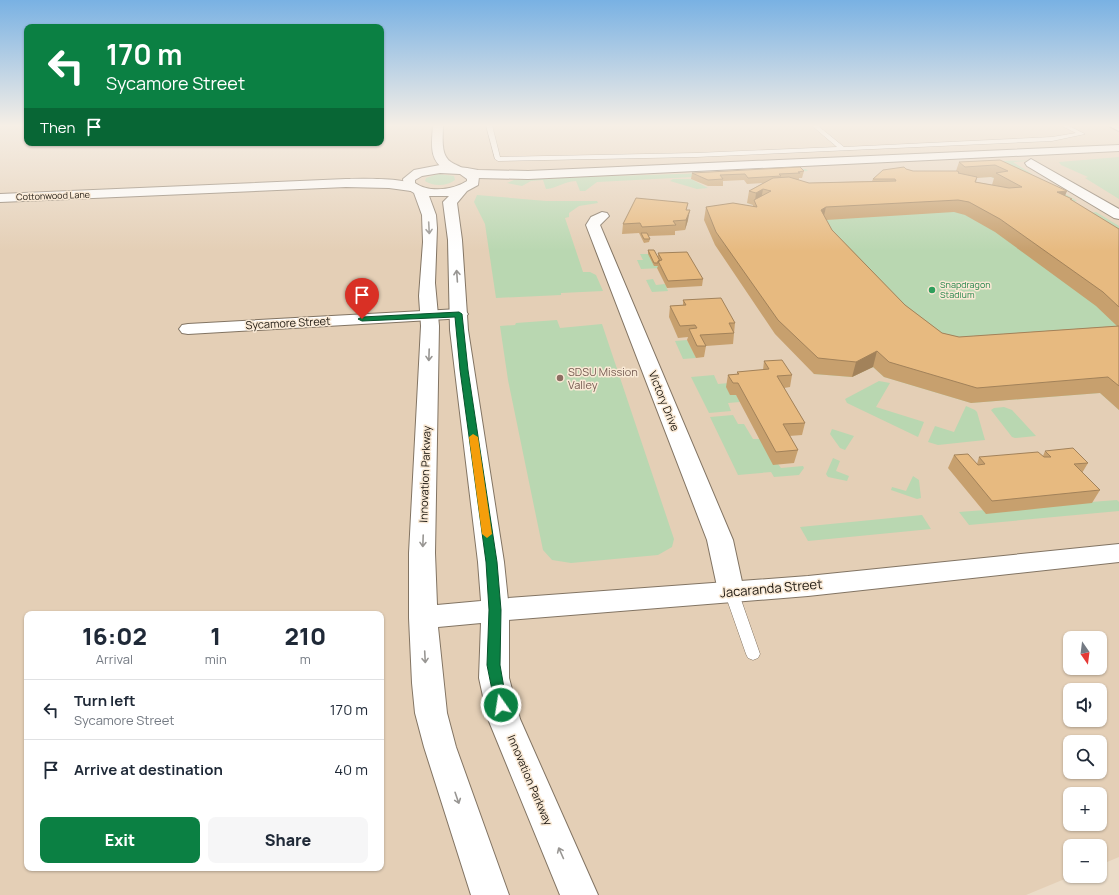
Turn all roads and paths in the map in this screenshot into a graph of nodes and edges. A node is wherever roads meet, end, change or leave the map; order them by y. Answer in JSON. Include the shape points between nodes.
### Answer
{"nodes":[{"id":1,"x":425,"y":167,"type":"edge"},
{"id":2,"x":447,"y":167,"type":"edge"},
{"id":3,"x":717,"y":167,"type":"edge"},
{"id":4,"x":1037,"y":167,"type":"edge"},
{"id":5,"x":418,"y":173,"type":"junction"},
{"id":6,"x":464,"y":179,"type":"junction"},
{"id":7,"x":346,"y":183,"type":"junction"},
{"id":8,"x":416,"y":189,"type":"junction"},
{"id":9,"x":0,"y":198,"type":"edge"},
{"id":10,"x":1119,"y":215,"type":"edge"},
{"id":11,"x":602,"y":216,"type":"dead end"},
{"id":12,"x":459,"y":314,"type":"junction"},
{"id":13,"x":429,"y":316,"type":"junction"},
{"id":14,"x":188,"y":329,"type":"dead end"},
{"id":15,"x":1119,"y":553,"type":"edge"},
{"id":16,"x":731,"y":591,"type":"junction"},
{"id":17,"x":495,"y":610,"type":"junction"},
{"id":18,"x":423,"y":618,"type":"junction"},
{"id":19,"x":753,"y":654,"type":"dead end"},
{"id":20,"x":490,"y":895,"type":"edge"},
{"id":21,"x":579,"y":895,"type":"edge"}],
"edges":[{"from":1,"to":5,"type":"street"},
{"from":2,"to":6,"type":"street"},
{"from":3,"to":6,"type":"street","via":[[528,175],[486,180]]},
{"from":4,"to":10,"type":"street"},
{"from":5,"to":6,"type":"street","via":[[436,169]]},
{"from":5,"to":7,"type":"street","name":"Cottonwood Lane","via":[[397,179]]},
{"from":5,"to":8,"type":"street","via":[[408,182]]},
{"from":6,"to":8,"type":"street","via":[[441,192]]},
{"from":12,"to":6,"type":"street","name":"Innovation Parkway","one_way":true,"via":[[450,202]]},
{"from":7,"to":8,"type":"street","name":"Cottonwood Lane","via":[[389,184]]},
{"from":7,"to":9,"type":"street","name":"Cottonwood Lane"},
{"from":8,"to":13,"type":"street","name":"Innovation Parkway","one_way":true,"via":[[428,203],[431,251],[427,298]]},
{"from":11,"to":16,"type":"street","name":"Victory Drive","via":[[593,225],[720,540]]},
{"from":12,"to":13,"type":"street","name":"Sycamore Street"},
{"from":12,"to":17,"type":"street","name":"Innovation Parkway","via":[[464,370],[492,562]]},
{"from":13,"to":14,"type":"street","name":"Sycamore Street"},
{"from":13,"to":18,"type":"street","name":"Innovation Parkway","one_way":true,"via":[[422,553]]},
{"from":15,"to":16,"type":"street","name":"Jacaranda Street","via":[[808,586]]},
{"from":16,"to":17,"type":"street","name":"Jacaranda Street"},
{"from":16,"to":19,"type":"lane"},
{"from":17,"to":18,"type":"street","name":"Jacaranda Street"},
{"from":21,"to":17,"type":"street","name":"Innovation Parkway","one_way":true,"via":[[504,719],[494,678]]},
{"from":18,"to":20,"type":"street","name":"Innovation Parkway","one_way":true,"via":[[431,713]]}]}
